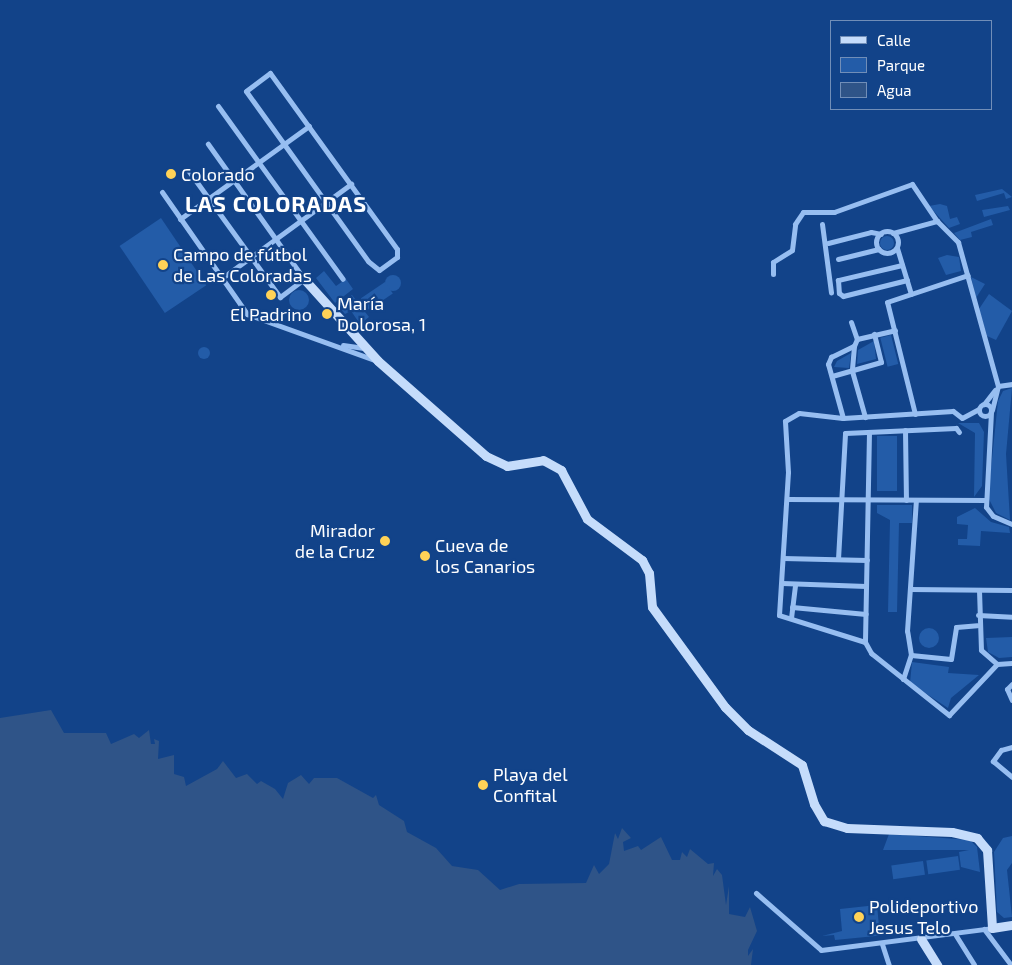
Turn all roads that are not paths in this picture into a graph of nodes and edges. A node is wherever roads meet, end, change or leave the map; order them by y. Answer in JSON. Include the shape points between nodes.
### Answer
{"nodes":[{"id":1,"x":218,"y":106,"type":"dead end"},
{"id":2,"x":309,"y":126,"type":"junction"},
{"id":3,"x":208,"y":144,"type":"dead end"},
{"id":4,"x":283,"y":145,"type":"junction"},
{"id":5,"x":259,"y":162,"type":"junction"},
{"id":6,"x":188,"y":170,"type":"dead end"},
{"id":7,"x":234,"y":180,"type":"junction"},
{"id":8,"x":351,"y":184,"type":"junction"},
{"id":9,"x":162,"y":192,"type":"dead end"},
{"id":10,"x":209,"y":198,"type":"junction"},
{"id":11,"x":326,"y":202,"type":"junction"},
{"id":12,"x":180,"y":218,"type":"junction"},
{"id":13,"x":302,"y":220,"type":"junction"},
{"id":14,"x":937,"y":221,"type":"junction"},
{"id":15,"x":822,"y":224,"type":"dead end"},
{"id":16,"x":893,"y":233,"type":"junction"},
{"id":17,"x":881,"y":234,"type":"junction"},
{"id":18,"x":277,"y":239,"type":"junction"},
{"id":19,"x":828,"y":243,"type":"junction"},
{"id":20,"x":896,"y":248,"type":"junction"},
{"id":21,"x":879,"y":249,"type":"junction"},
{"id":22,"x":251,"y":257,"type":"junction"},
{"id":23,"x":838,"y":259,"type":"dead end"},
{"id":24,"x":902,"y":265,"type":"junction"},
{"id":25,"x":773,"y":274,"type":"dead end"},
{"id":26,"x":968,"y":275,"type":"junction"},
{"id":27,"x":222,"y":278,"type":"junction"},
{"id":28,"x":304,"y":279,"type":"junction"},
{"id":29,"x":343,"y":279,"type":"dead end"},
{"id":30,"x":907,"y":280,"type":"junction"},
{"id":31,"x":831,"y":292,"type":"dead end"},
{"id":32,"x":911,"y":294,"type":"junction"},
{"id":33,"x":851,"y":322,"type":"dead end"},
{"id":34,"x":894,"y":330,"type":"junction"},
{"id":35,"x":874,"y":334,"type":"junction"},
{"id":36,"x":857,"y":339,"type":"junction"},
{"id":37,"x":355,"y":343,"type":"junction"},
{"id":38,"x":335,"y":344,"type":"junction"},
{"id":39,"x":854,"y":346,"type":"junction"},
{"id":40,"x":378,"y":361,"type":"junction"},
{"id":41,"x":852,"y":371,"type":"junction"},
{"id":42,"x":832,"y":376,"type":"junction"},
{"id":43,"x":1012,"y":384,"type":"edge"},
{"id":44,"x":997,"y":387,"type":"junction"},
{"id":45,"x":984,"y":404,"type":"junction"},
{"id":46,"x":979,"y":409,"type":"junction"},
{"id":47,"x":992,"y":411,"type":"junction"},
{"id":48,"x":914,"y":414,"type":"junction"},
{"id":49,"x":864,"y":417,"type":"junction"},
{"id":50,"x":984,"y":417,"type":"junction"},
{"id":51,"x":843,"y":418,"type":"junction"},
{"id":52,"x":905,"y":430,"type":"junction"},
{"id":53,"x":869,"y":432,"type":"junction"},
{"id":54,"x":959,"y":432,"type":"dead end"},
{"id":55,"x":990,"y":432,"type":"junction"},
{"id":56,"x":787,"y":499,"type":"junction"},
{"id":57,"x":841,"y":500,"type":"junction"},
{"id":58,"x":868,"y":500,"type":"junction"},
{"id":59,"x":906,"y":500,"type":"junction"},
{"id":60,"x":916,"y":500,"type":"junction"},
{"id":61,"x":986,"y":500,"type":"junction"},
{"id":62,"x":1012,"y":524,"type":"edge"},
{"id":63,"x":783,"y":558,"type":"junction"},
{"id":64,"x":838,"y":559,"type":"junction"},
{"id":65,"x":867,"y":560,"type":"junction"},
{"id":66,"x":782,"y":583,"type":"junction"},
{"id":67,"x":795,"y":584,"type":"junction"},
{"id":68,"x":866,"y":586,"type":"junction"},
{"id":69,"x":910,"y":589,"type":"junction"},
{"id":70,"x":979,"y":590,"type":"junction"},
{"id":71,"x":1012,"y":590,"type":"edge"},
{"id":72,"x":792,"y":607,"type":"junction"},
{"id":73,"x":866,"y":614,"type":"junction"},
{"id":74,"x":978,"y":615,"type":"junction"},
{"id":75,"x":1012,"y":617,"type":"edge"},
{"id":76,"x":791,"y":618,"type":"junction"},
{"id":77,"x":977,"y":625,"type":"junction"},
{"id":78,"x":865,"y":642,"type":"junction"},
{"id":79,"x":911,"y":656,"type":"junction"},
{"id":80,"x":1012,"y":663,"type":"edge"},
{"id":81,"x":997,"y":664,"type":"junction"},
{"id":82,"x":904,"y":679,"type":"junction"},
{"id":83,"x":1012,"y":684,"type":"edge"},
{"id":84,"x":1012,"y":700,"type":"edge"},
{"id":85,"x":1012,"y":747,"type":"edge"},
{"id":86,"x":1012,"y":777,"type":"edge"},
{"id":87,"x":756,"y":893,"type":"dead end"},
{"id":88,"x":1012,"y":925,"type":"edge"},
{"id":89,"x":988,"y":929,"type":"junction"},
{"id":90,"x":955,"y":934,"type":"junction"},
{"id":91,"x":922,"y":939,"type":"junction"},
{"id":92,"x":882,"y":944,"type":"junction"},
{"id":93,"x":889,"y":965,"type":"edge"},
{"id":94,"x":937,"y":965,"type":"edge"},
{"id":95,"x":974,"y":965,"type":"edge"},
{"id":96,"x":1011,"y":965,"type":"edge"}],
"edges":[{"from":1,"to":5,"type":"street"},
{"from":2,"to":4,"type":"street"},
{"from":2,"to":4,"type":"street","via":[[270,73],[246,91]]},
{"from":2,"to":8,"type":"street"},
{"from":3,"to":7,"type":"street"},
{"from":4,"to":5,"type":"street"},
{"from":4,"to":11,"type":"street"},
{"from":5,"to":7,"type":"street"},
{"from":5,"to":13,"type":"street"},
{"from":6,"to":10,"type":"street"},
{"from":7,"to":10,"type":"street"},
{"from":7,"to":18,"type":"street"},
{"from":8,"to":11,"type":"street"},
{"from":8,"to":11,"type":"street","via":[[397,249],[397,257],[376,270]]},
{"from":9,"to":12,"type":"street"},
{"from":10,"to":12,"type":"street"},
{"from":10,"to":22,"type":"street"},
{"from":11,"to":13,"type":"street"},
{"from":12,"to":27,"type":"street"},
{"from":13,"to":18,"type":"street"},
{"from":13,"to":29,"type":"street"},
{"from":14,"to":16,"type":"street"},
{"from":14,"to":25,"type":"street","via":[[912,184],[841,210],[803,212],[794,224],[792,250],[773,262]]},
{"from":14,"to":26,"type":"street","via":[[958,242]]},
{"from":15,"to":19,"type":"street"},
{"from":16,"to":17,"type":"street"},
{"from":16,"to":20,"type":"street"},
{"from":17,"to":19,"type":"street","via":[[871,232]]},
{"from":17,"to":21,"type":"street"},
{"from":18,"to":22,"type":"street"},
{"from":18,"to":28,"type":"street"},
{"from":19,"to":31,"type":"street"},
{"from":20,"to":21,"type":"street","via":[[888,253]]},
{"from":20,"to":24,"type":"street"},
{"from":21,"to":23,"type":"street"},
{"from":22,"to":27,"type":"street"},
{"from":22,"to":28,"type":"street","via":[[280,297]]},
{"from":24,"to":30,"type":"street"},
{"from":24,"to":30,"type":"street","via":[[838,280],[840,293],[843,296]]},
{"from":26,"to":32,"type":"street"},
{"from":26,"to":44,"type":"street"},
{"from":27,"to":38,"type":"street","via":[[252,318]]},
{"from":28,"to":37,"type":"street"},
{"from":30,"to":32,"type":"street"},
{"from":32,"to":34,"type":"street","via":[[887,302]]},
{"from":33,"to":36,"type":"street"},
{"from":34,"to":35,"type":"street"},
{"from":34,"to":48,"type":"street"},
{"from":35,"to":36,"type":"street"},
{"from":35,"to":41,"type":"street","via":[[881,362]]},
{"from":36,"to":39,"type":"street"},
{"from":37,"to":38,"type":"street"},
{"from":37,"to":40,"type":"street"},
{"from":38,"to":40,"type":"street"},
{"from":39,"to":41,"type":"street"},
{"from":39,"to":42,"type":"street","via":[[832,357]]},
{"from":40,"to":89,"type":"street","via":[[501,465],[543,460],[561,470],[588,519],[642,560],[649,573],[652,607],[725,707],[748,730],[802,765],[814,804],[824,821],[847,828],[952,832],[983,842]]},
{"from":41,"to":42,"type":"street"},
{"from":41,"to":49,"type":"street"},
{"from":42,"to":51,"type":"street"},
{"from":43,"to":44,"type":"street"},
{"from":44,"to":45,"type":"street"},
{"from":44,"to":47,"type":"street"},
{"from":45,"to":46,"type":"street"},
{"from":45,"to":47,"type":"street"},
{"from":46,"to":48,"type":"street","via":[[962,418],[953,411]]},
{"from":46,"to":50,"type":"street"},
{"from":47,"to":50,"type":"street"},
{"from":47,"to":55,"type":"street"},
{"from":48,"to":49,"type":"street"},
{"from":49,"to":51,"type":"street"},
{"from":50,"to":55,"type":"street"},
{"from":51,"to":56,"type":"street","via":[[799,413],[784,421],[789,444]]},
{"from":52,"to":53,"type":"street"},
{"from":52,"to":54,"type":"street"},
{"from":52,"to":59,"type":"street"},
{"from":53,"to":57,"type":"street","via":[[845,433]]},
{"from":53,"to":58,"type":"street"},
{"from":55,"to":61,"type":"street"},
{"from":56,"to":57,"type":"street"},
{"from":56,"to":63,"type":"street"},
{"from":57,"to":58,"type":"street"},
{"from":57,"to":64,"type":"street"},
{"from":58,"to":59,"type":"street"},
{"from":58,"to":65,"type":"street"},
{"from":59,"to":60,"type":"street"},
{"from":60,"to":61,"type":"street"},
{"from":60,"to":69,"type":"street"},
{"from":61,"to":62,"type":"street","via":[[993,516]]},
{"from":63,"to":64,"type":"street"},
{"from":63,"to":66,"type":"street"},
{"from":64,"to":65,"type":"street"},
{"from":65,"to":68,"type":"street"},
{"from":66,"to":67,"type":"street"},
{"from":66,"to":76,"type":"street","via":[[779,615]]},
{"from":67,"to":68,"type":"street"},
{"from":67,"to":72,"type":"street"},
{"from":68,"to":73,"type":"street"},
{"from":69,"to":70,"type":"street"},
{"from":69,"to":79,"type":"street"},
{"from":70,"to":71,"type":"street"},
{"from":70,"to":74,"type":"street"},
{"from":72,"to":73,"type":"street"},
{"from":72,"to":76,"type":"street"},
{"from":73,"to":78,"type":"street"},
{"from":74,"to":75,"type":"street"},
{"from":74,"to":77,"type":"street"},
{"from":76,"to":78,"type":"street"},
{"from":77,"to":79,"type":"street","via":[[956,627],[951,659]]},
{"from":77,"to":81,"type":"street","via":[[982,650]]},
{"from":78,"to":82,"type":"street","via":[[871,653]]},
{"from":79,"to":82,"type":"street"},
{"from":80,"to":81,"type":"street"},
{"from":81,"to":82,"type":"street","via":[[949,715]]},
{"from":83,"to":84,"type":"street","via":[[1007,689]]},
{"from":85,"to":86,"type":"street","via":[[1001,750],[993,761]]},
{"from":87,"to":92,"type":"street","via":[[806,934],[815,948]]},
{"from":88,"to":89,"type":"street"},
{"from":89,"to":90,"type":"street"},
{"from":89,"to":96,"type":"street"},
{"from":90,"to":91,"type":"street"},
{"from":90,"to":95,"type":"street"},
{"from":91,"to":92,"type":"street"},
{"from":91,"to":94,"type":"street"},
{"from":92,"to":93,"type":"street"}]}
